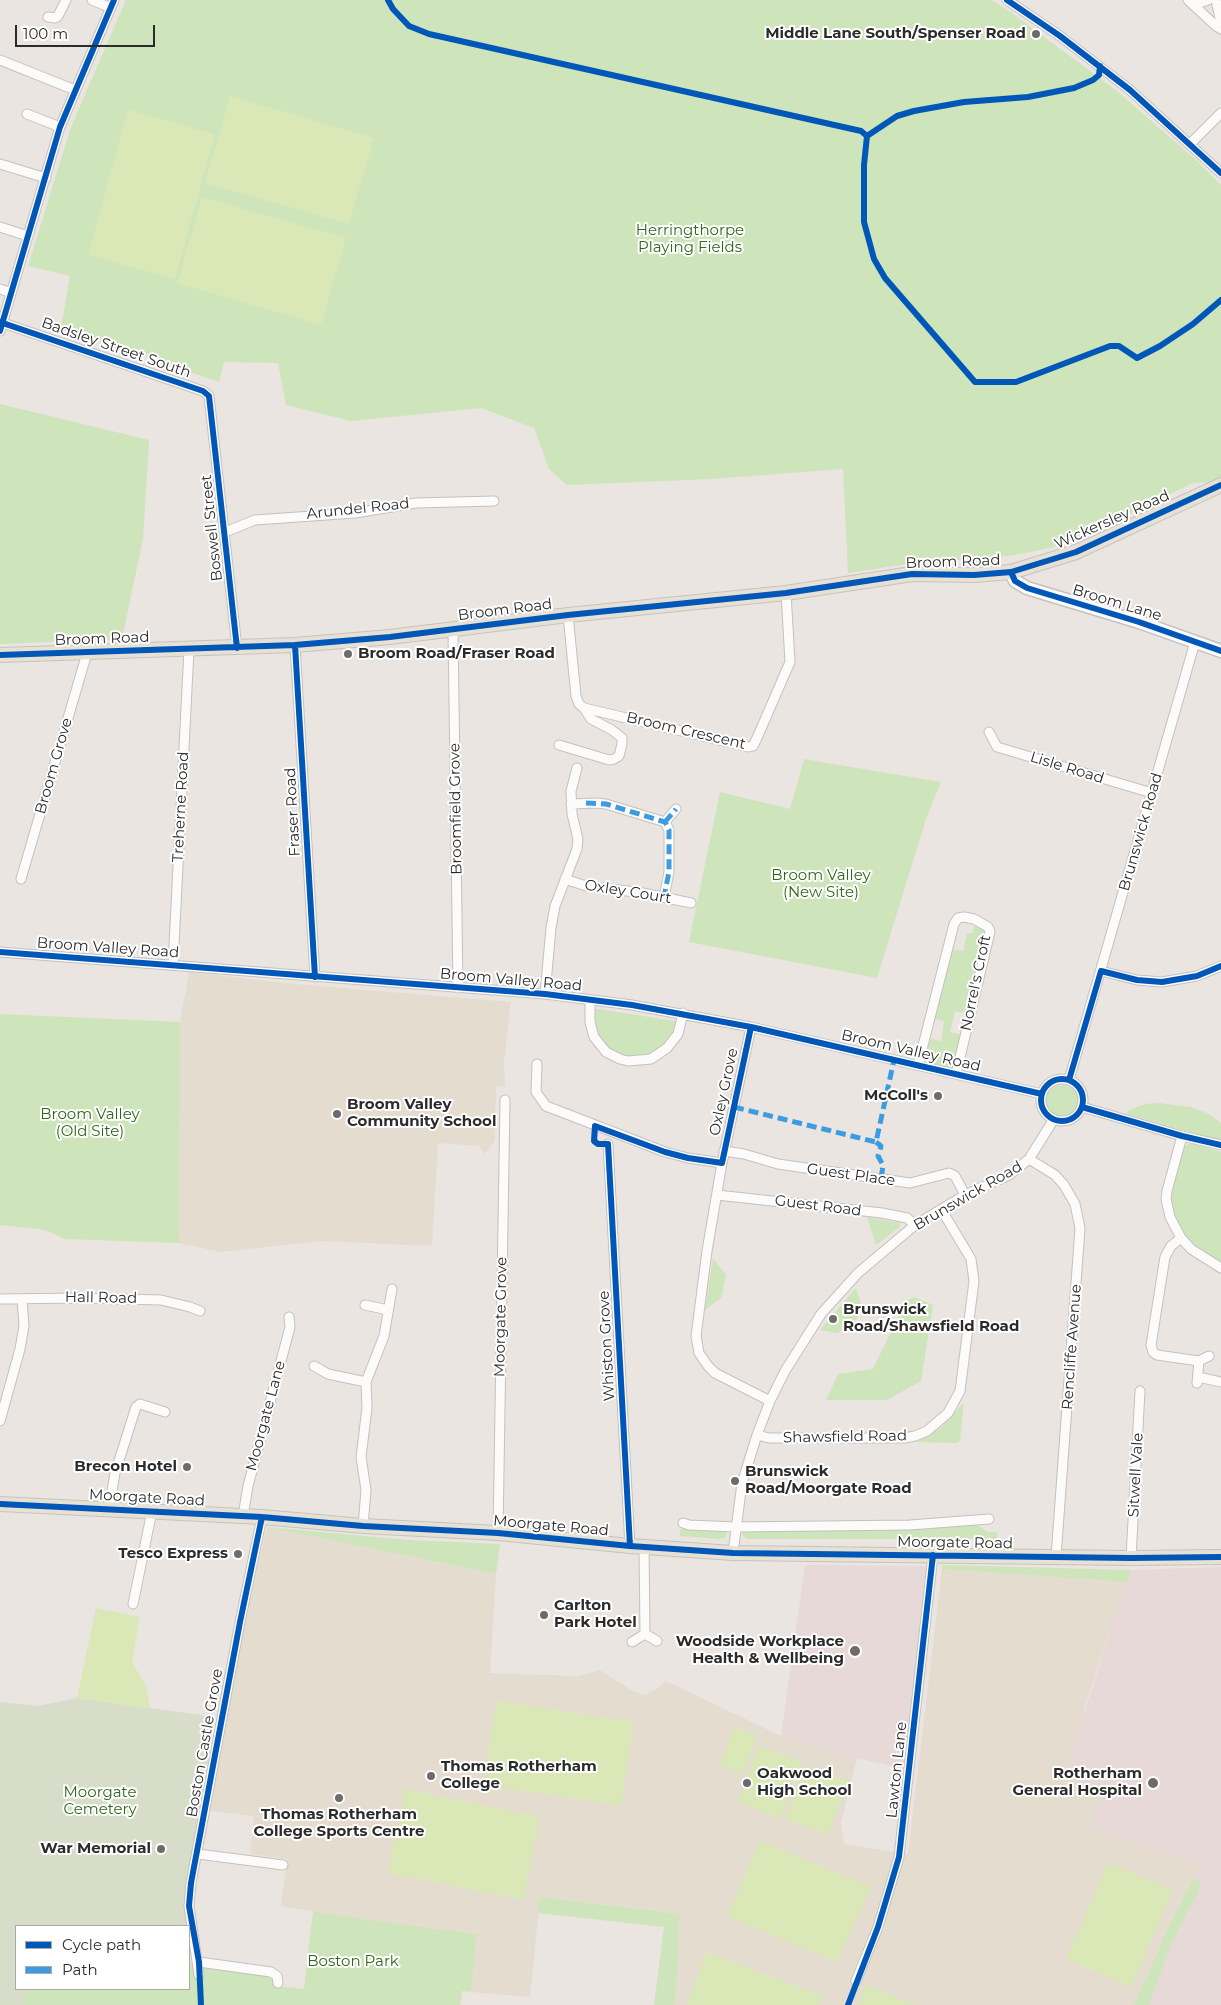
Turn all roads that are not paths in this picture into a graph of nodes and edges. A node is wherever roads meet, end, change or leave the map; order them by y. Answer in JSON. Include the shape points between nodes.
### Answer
{"nodes":[{"id":1,"x":66,"y":0,"type":"edge"},
{"id":2,"x":92,"y":0,"type":"edge"},
{"id":3,"x":1007,"y":0,"type":"edge"},
{"id":4,"x":1208,"y":0,"type":"edge"},
{"id":5,"x":1216,"y":0,"type":"edge"},
{"id":6,"x":1191,"y":3,"type":"edge"},
{"id":7,"x":112,"y":4,"type":"edge"},
{"id":8,"x":48,"y":17,"type":"dead end"},
{"id":9,"x":1221,"y":23,"type":"edge"},
{"id":10,"x":1221,"y":29,"type":"edge"},
{"id":11,"x":0,"y":60,"type":"edge"},
{"id":12,"x":75,"y":90,"type":"junction"},
{"id":13,"x":1221,"y":113,"type":"edge"},
{"id":14,"x":26,"y":114,"type":"dead end"},
{"id":15,"x":60,"y":127,"type":"junction"},
{"id":16,"x":1190,"y":144,"type":"junction"},
{"id":17,"x":0,"y":164,"type":"edge"},
{"id":18,"x":1221,"y":173,"type":"edge"},
{"id":19,"x":46,"y":178,"type":"junction"},
{"id":20,"x":0,"y":227,"type":"edge"},
{"id":21,"x":28,"y":236,"type":"junction"},
{"id":22,"x":0,"y":289,"type":"edge"},
{"id":23,"x":11,"y":293,"type":"junction"},
{"id":24,"x":1,"y":325,"type":"edge"},
{"id":25,"x":211,"y":407,"type":"joint"},
{"id":26,"x":1221,"y":485,"type":"edge"},
{"id":27,"x":494,"y":501,"type":"dead end"},
{"id":28,"x":225,"y":532,"type":"junction"},
{"id":29,"x":1011,"y":572,"type":"junction"},
{"id":30,"x":786,"y":593,"type":"junction"},
{"id":31,"x":568,"y":615,"type":"junction"},
{"id":32,"x":453,"y":630,"type":"junction"},
{"id":33,"x":1195,"y":642,"type":"junction"},
{"id":34,"x":295,"y":645,"type":"junction"},
{"id":35,"x":237,"y":648,"type":"junction"},
{"id":36,"x":189,"y":649,"type":"junction"},
{"id":37,"x":1221,"y":651,"type":"edge"},
{"id":38,"x":87,"y":653,"type":"junction"},
{"id":39,"x":1,"y":658,"type":"edge"},
{"id":40,"x":584,"y":708,"type":"junction"},
{"id":41,"x":989,"y":732,"type":"dead end"},
{"id":42,"x":559,"y":745,"type":"dead end"},
{"id":43,"x":577,"y":768,"type":"dead end"},
{"id":44,"x":1152,"y":793,"type":"junction"},
{"id":45,"x":572,"y":804,"type":"junction"},
{"id":46,"x":676,"y":809,"type":"dead end"},
{"id":47,"x":665,"y":822,"type":"junction"},
{"id":48,"x":21,"y":879,"type":"dead end"},
{"id":49,"x":565,"y":879,"type":"junction"},
{"id":50,"x":664,"y":897,"type":"junction"},
{"id":51,"x":691,"y":903,"type":"dead end"},
{"id":52,"x":0,"y":952,"type":"edge"},
{"id":53,"x":173,"y":965,"type":"junction"},
{"id":54,"x":1220,"y":969,"type":"edge"},
{"id":55,"x":1101,"y":971,"type":"junction"},
{"id":56,"x":315,"y":977,"type":"junction"},
{"id":57,"x":458,"y":988,"type":"junction"},
{"id":58,"x":545,"y":994,"type":"junction"},
{"id":59,"x":590,"y":1000,"type":"junction"},
{"id":60,"x":683,"y":1013,"type":"junction"},
{"id":61,"x":751,"y":1027,"type":"junction"},
{"id":62,"x":538,"y":1064,"type":"dead end"},
{"id":63,"x":918,"y":1065,"type":"junction"},
{"id":64,"x":956,"y":1074,"type":"junction"},
{"id":65,"x":1069,"y":1080,"type":"junction"},
{"id":66,"x":1042,"y":1094,"type":"junction"},
{"id":67,"x":505,"y":1100,"type":"dead end"},
{"id":68,"x":1082,"y":1107,"type":"junction"},
{"id":69,"x":1054,"y":1119,"type":"junction"},
{"id":70,"x":1182,"y":1136,"type":"junction"},
{"id":71,"x":608,"y":1144,"type":"dead end"},
{"id":72,"x":1221,"y":1146,"type":"edge"},
{"id":73,"x":724,"y":1151,"type":"junction"},
{"id":74,"x":1029,"y":1159,"type":"junction"},
{"id":75,"x":722,"y":1163,"type":"junction"},
{"id":76,"x":718,"y":1195,"type":"junction"},
{"id":77,"x":965,"y":1195,"type":"junction"},
{"id":78,"x":941,"y":1209,"type":"junction"},
{"id":79,"x":915,"y":1225,"type":"junction"},
{"id":80,"x":1181,"y":1238,"type":"junction"},
{"id":81,"x":1221,"y":1268,"type":"edge"},
{"id":82,"x":392,"y":1289,"type":"dead end"},
{"id":83,"x":0,"y":1299,"type":"edge"},
{"id":84,"x":22,"y":1299,"type":"junction"},
{"id":85,"x":365,"y":1304,"type":"dead end"},
{"id":86,"x":388,"y":1310,"type":"junction"},
{"id":87,"x":200,"y":1312,"type":"dead end"},
{"id":88,"x":289,"y":1317,"type":"dead end"},
{"id":89,"x":1209,"y":1356,"type":"dead end"},
{"id":90,"x":1199,"y":1361,"type":"junction"},
{"id":91,"x":314,"y":1366,"type":"dead end"},
{"id":92,"x":366,"y":1382,"type":"junction"},
{"id":93,"x":1221,"y":1382,"type":"edge"},
{"id":94,"x":1140,"y":1392,"type":"dead end"},
{"id":95,"x":770,"y":1401,"type":"junction"},
{"id":96,"x":165,"y":1412,"type":"dead end"},
{"id":97,"x":0,"y":1421,"type":"edge"},
{"id":98,"x":757,"y":1435,"type":"junction"},
{"id":99,"x":0,"y":1504,"type":"edge"},
{"id":100,"x":109,"y":1509,"type":"junction"},
{"id":101,"x":152,"y":1511,"type":"junction"},
{"id":102,"x":243,"y":1516,"type":"junction"},
{"id":103,"x":262,"y":1518,"type":"junction"},
{"id":104,"x":989,"y":1519,"type":"dead end"},
{"id":105,"x":683,"y":1523,"type":"dead end"},
{"id":106,"x":363,"y":1526,"type":"junction"},
{"id":107,"x":735,"y":1527,"type":"junction"},
{"id":108,"x":498,"y":1533,"type":"junction"},
{"id":109,"x":637,"y":1547,"type":"junction"},
{"id":110,"x":732,"y":1553,"type":"junction"},
{"id":111,"x":933,"y":1555,"type":"junction"},
{"id":112,"x":1056,"y":1557,"type":"junction"},
{"id":113,"x":1221,"y":1557,"type":"edge"},
{"id":114,"x":1131,"y":1558,"type":"junction"},
{"id":115,"x":134,"y":1604,"type":"dead end"},
{"id":116,"x":645,"y":1634,"type":"junction"},
{"id":117,"x":657,"y":1641,"type":"dead end"},
{"id":118,"x":632,"y":1642,"type":"dead end"},
{"id":119,"x":198,"y":1854,"type":"junction"},
{"id":120,"x":283,"y":1864,"type":"dead end"},
{"id":121,"x":199,"y":1962,"type":"junction"},
{"id":122,"x":199,"y":1975,"type":"dead end"},
{"id":123,"x":856,"y":1981,"type":"dead end"},
{"id":124,"x":278,"y":1983,"type":"dead end"}],
"edges":[{"from":1,"to":8,"type":"street","via":[[58,16]]},
{"from":2,"to":7,"type":"street"},
{"from":3,"to":16,"type":"street","via":[[1130,90]]},
{"from":4,"to":6,"type":"street"},
{"from":5,"to":9,"type":"street"},
{"from":6,"to":10,"type":"street"},
{"from":7,"to":12,"type":"street"},
{"from":11,"to":12,"type":"street"},
{"from":12,"to":15,"type":"street"},
{"from":13,"to":16,"type":"street"},
{"from":14,"to":15,"type":"street"},
{"from":15,"to":19,"type":"street"},
{"from":16,"to":18,"type":"street"},
{"from":17,"to":19,"type":"street"},
{"from":19,"to":21,"type":"street"},
{"from":20,"to":21,"type":"street"},
{"from":21,"to":23,"type":"street"},
{"from":22,"to":23,"type":"street"},
{"from":23,"to":24,"type":"street"},
{"from":24,"to":25,"type":"street","name":"Badsley Street South","via":[[203,391],[209,396]]},
{"from":25,"to":28,"type":"street","name":"Boswell Street"},
{"from":26,"to":29,"type":"main road","name":"Wickersley Road","via":[[1076,552]]},
{"from":27,"to":28,"type":"street","name":"Arundel Road","via":[[416,503],[355,513],[255,520]]},
{"from":28,"to":35,"type":"street","name":"Boswell Street"},
{"from":29,"to":30,"type":"main road","name":"Broom Road","via":[[912,574]]},
{"from":29,"to":33,"type":"main road","name":"Broom Lane","via":[[1015,581],[1027,588]]},
{"from":30,"to":31,"type":"main road","name":"Broom Road"},
{"from":30,"to":40,"type":"street","name":"Broom Crescent","via":[[790,662],[753,746],[741,746]]},
{"from":31,"to":32,"type":"main road","name":"Broom Road"},
{"from":31,"to":40,"type":"street","via":[[576,696]]},
{"from":32,"to":34,"type":"main road","name":"Broom Road"},
{"from":32,"to":57,"type":"street","name":"Broomfield Grove"},
{"from":33,"to":37,"type":"main road","name":"Broom Lane"},
{"from":33,"to":44,"type":"street","name":"Brunswick Road"},
{"from":34,"to":35,"type":"main road","name":"Broom Road"},
{"from":34,"to":56,"type":"street","name":"Fraser Road"},
{"from":35,"to":36,"type":"main road","name":"Broom Road"},
{"from":36,"to":38,"type":"main road","name":"Broom Road"},
{"from":36,"to":53,"type":"street","name":"Treherne Road"},
{"from":38,"to":39,"type":"main road","name":"Broom Road"},
{"from":38,"to":48,"type":"street","name":"Broom Grove"},
{"from":40,"to":42,"type":"street","via":[[590,719],[622,738],[619,756],[609,760]]},
{"from":41,"to":44,"type":"street","name":"Lisle Road","via":[[997,746]]},
{"from":43,"to":45,"type":"street","via":[[572,782]]},
{"from":44,"to":55,"type":"street","name":"Brunswick Road"},
{"from":45,"to":47,"type":"street","via":[[606,804]]},
{"from":45,"to":49,"type":"street","via":[[578,839]]},
{"from":46,"to":47,"type":"street"},
{"from":47,"to":50,"type":"street","via":[[669,830],[669,864]]},
{"from":49,"to":50,"type":"street","name":"Oxley Court","via":[[586,886]]},
{"from":49,"to":58,"type":"street","via":[[552,918]]},
{"from":50,"to":51,"type":"street","name":"Oxley Court"},
{"from":52,"to":53,"type":"street","name":"Broom Valley Road"},
{"from":53,"to":56,"type":"street","name":"Broom Valley Road"},
{"from":54,"to":55,"type":"street","via":[[1162,982]]},
{"from":55,"to":65,"type":"street","name":"Brunswick Road"},
{"from":56,"to":57,"type":"street","name":"Broom Valley Road"},
{"from":57,"to":58,"type":"street","name":"Broom Valley Road"},
{"from":58,"to":59,"type":"street","name":"Broom Valley Road"},
{"from":59,"to":60,"type":"street","name":"Broom Valley Road"},
{"from":59,"to":60,"type":"street","name":"Broom Valley Road","via":[[594,1037],[606,1052],[628,1061],[652,1059],[667,1048],[678,1034]]},
{"from":60,"to":61,"type":"street","name":"Broom Valley Road"},
{"from":61,"to":63,"type":"street","name":"Broom Valley Road"},
{"from":61,"to":73,"type":"street","name":"Oxley Grove"},
{"from":62,"to":75,"type":"street","via":[[536,1092],[546,1106],[665,1152]]},
{"from":63,"to":64,"type":"street","name":"Broom Valley Road"},
{"from":63,"to":64,"type":"street","name":"Norrel's Croft","via":[[954,924],[958,918],[974,919],[988,927],[990,932]]},
{"from":64,"to":66,"type":"street","name":"Broom Valley Road"},
{"from":65,"to":66,"type":"street","via":[[1050,1083]]},
{"from":65,"to":68,"type":"street","via":[[1079,1088]]},
{"from":66,"to":69,"type":"street","via":[[1044,1111]]},
{"from":67,"to":108,"type":"street","name":"Moorgate Grove"},
{"from":68,"to":69,"type":"street","via":[[1074,1118]]},
{"from":68,"to":70,"type":"street"},
{"from":69,"to":74,"type":"street","name":"Brunswick Road"},
{"from":70,"to":72,"type":"street"},
{"from":70,"to":80,"type":"street","via":[[1166,1199],[1170,1217]]},
{"from":71,"to":109,"type":"street","name":"Whiston Grove"},
{"from":73,"to":75,"type":"street","name":"Oxley Grove"},
{"from":73,"to":77,"type":"street","name":"Guest Place","via":[[778,1164],[910,1183],[949,1173],[955,1176]]},
{"from":74,"to":77,"type":"street","name":"Brunswick Road","via":[[1009,1175]]},
{"from":74,"to":112,"type":"street","name":"Rencliffe Avenue","via":[[1055,1175],[1067,1189],[1075,1204],[1080,1228]]},
{"from":75,"to":76,"type":"street","name":"Oxley Grove"},
{"from":76,"to":79,"type":"street","name":"Guest Road","via":[[882,1214],[907,1218]]},
{"from":76,"to":95,"type":"street","name":"Oxley Grove","via":[[696,1324],[696,1345],[703,1360],[715,1373]]},
{"from":77,"to":78,"type":"street","name":"Brunswick Road"},
{"from":78,"to":79,"type":"street","name":"Brunswick Road"},
{"from":78,"to":98,"type":"street","name":"Shawsfield Road","via":[[971,1259],[974,1281],[960,1391],[948,1413],[927,1431],[904,1438],[769,1438]]},
{"from":79,"to":95,"type":"street","name":"Brunswick Road","via":[[858,1273],[821,1314]]},
{"from":80,"to":81,"type":"street","via":[[1202,1257]]},
{"from":80,"to":90,"type":"street","via":[[1165,1257],[1151,1345],[1157,1355]]},
{"from":82,"to":86,"type":"street"},
{"from":83,"to":84,"type":"street","name":"Hall Road"},
{"from":84,"to":87,"type":"street","name":"Hall Road","via":[[162,1300]]},
{"from":84,"to":97,"type":"street","via":[[24,1326],[20,1349]]},
{"from":85,"to":86,"type":"street"},
{"from":86,"to":92,"type":"street","via":[[384,1336]]},
{"from":88,"to":102,"type":"street","name":"Moorgate Lane","via":[[290,1328]]},
{"from":89,"to":90,"type":"street"},
{"from":90,"to":93,"type":"street","via":[[1197,1380]]},
{"from":91,"to":92,"type":"street","via":[[328,1374]]},
{"from":92,"to":106,"type":"street","via":[[367,1408],[361,1457],[366,1490]]},
{"from":94,"to":114,"type":"street","name":"Sitwell Vale"},
{"from":95,"to":98,"type":"street","name":"Brunswick Road"},
{"from":96,"to":100,"type":"street","via":[[140,1404],[136,1407],[115,1472]]},
{"from":98,"to":107,"type":"street","name":"Brunswick Road","via":[[742,1482]]},
{"from":99,"to":100,"type":"main road","name":"Moorgate Road"},
{"from":100,"to":101,"type":"main road","name":"Moorgate Road"},
{"from":101,"to":102,"type":"main road","name":"Moorgate Road"},
{"from":101,"to":115,"type":"street"},
{"from":102,"to":103,"type":"main road","name":"Moorgate Road"},
{"from":103,"to":106,"type":"main road","name":"Moorgate Road"},
{"from":103,"to":119,"type":"street","name":"Boston Castle Grove"},
{"from":104,"to":107,"type":"street","name":"Moorgate Road","via":[[903,1525]]},
{"from":105,"to":107,"type":"street","name":"Moorgate Road"},
{"from":106,"to":108,"type":"main road","name":"Moorgate Road"},
{"from":107,"to":110,"type":"street","name":"Brunswick Road"},
{"from":108,"to":109,"type":"main road","name":"Moorgate Road"},
{"from":109,"to":110,"type":"main road","name":"Moorgate Road"},
{"from":109,"to":116,"type":"street","name":"Whiston Grove"},
{"from":110,"to":111,"type":"main road","name":"Moorgate Road"},
{"from":111,"to":112,"type":"main road","name":"Moorgate Road"},
{"from":111,"to":123,"type":"street","name":"Lawton Lane","via":[[899,1857],[878,1927]]},
{"from":112,"to":114,"type":"main road","name":"Moorgate Road"},
{"from":113,"to":114,"type":"main road","name":"Moorgate Road"},
{"from":116,"to":117,"type":"street"},
{"from":116,"to":118,"type":"street"},
{"from":119,"to":120,"type":"street"},
{"from":119,"to":121,"type":"street","name":"Boston Castle Grove","via":[[189,1906]]},
{"from":121,"to":122,"type":"street","name":"Boston Castle Grove"},
{"from":121,"to":124,"type":"street","via":[[271,1972],[277,1976]]}]}
